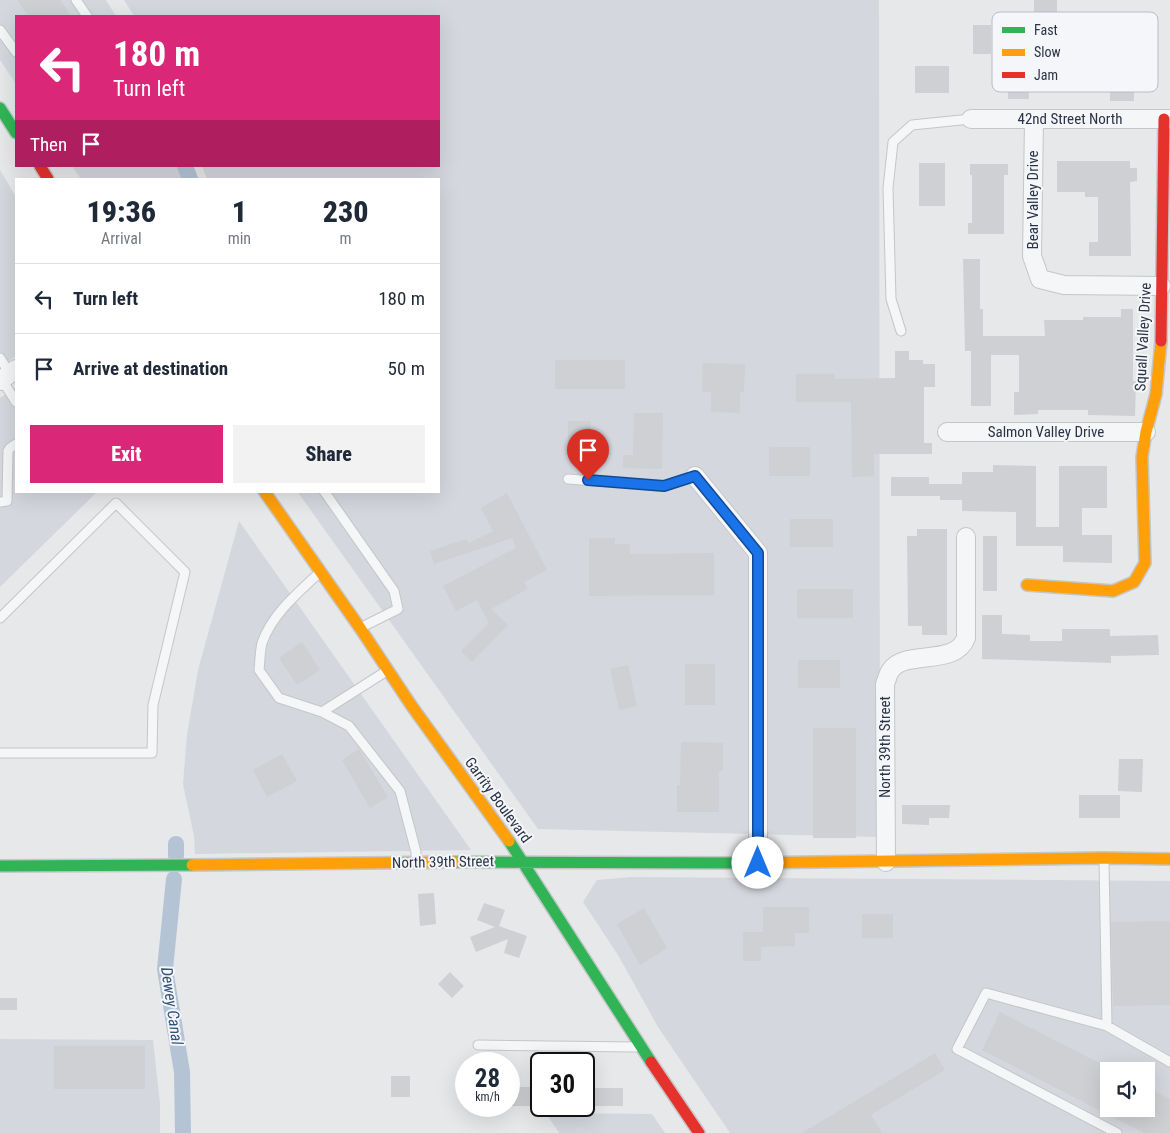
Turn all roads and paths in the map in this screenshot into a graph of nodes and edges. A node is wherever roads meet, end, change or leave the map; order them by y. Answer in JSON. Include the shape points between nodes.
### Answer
{"nodes":[{"id":1,"x":76,"y":0,"type":"edge"},
{"id":2,"x":86,"y":15,"type":"edge"},
{"id":3,"x":0,"y":30,"type":"edge"},
{"id":4,"x":15,"y":51,"type":"edge"},
{"id":5,"x":0,"y":108,"type":"edge"},
{"id":6,"x":971,"y":119,"type":"joint"},
{"id":7,"x":1167,"y":119,"type":"edge"},
{"id":8,"x":1034,"y":120,"type":"junction"},
{"id":9,"x":15,"y":130,"type":"edge"},
{"id":10,"x":41,"y":167,"type":"edge"},
{"id":11,"x":47,"y":178,"type":"edge"},
{"id":12,"x":1161,"y":286,"type":"junction"},
{"id":13,"x":901,"y":331,"type":"dead end"},
{"id":14,"x":0,"y":358,"type":"edge"},
{"id":15,"x":7,"y":376,"type":"edge"},
{"id":16,"x":15,"y":399,"type":"edge"},
{"id":17,"x":947,"y":432,"type":"dead end"},
{"id":18,"x":1146,"y":432,"type":"junction"},
{"id":19,"x":15,"y":445,"type":"edge"},
{"id":20,"x":695,"y":476,"type":"joint"},
{"id":21,"x":568,"y":479,"type":"dead end"},
{"id":22,"x":265,"y":493,"type":"edge"},
{"id":23,"x":325,"y":493,"type":"edge"},
{"id":24,"x":0,"y":502,"type":"edge"},
{"id":25,"x":966,"y":537,"type":"dead end"},
{"id":26,"x":320,"y":572,"type":"junction"},
{"id":27,"x":1027,"y":584,"type":"dead end"},
{"id":28,"x":0,"y":618,"type":"edge"},
{"id":29,"x":360,"y":628,"type":"junction"},
{"id":30,"x":388,"y":670,"type":"junction"},
{"id":31,"x":322,"y":712,"type":"junction"},
{"id":32,"x":0,"y":753,"type":"edge"},
{"id":33,"x":1104,"y":858,"type":"junction"},
{"id":34,"x":1170,"y":859,"type":"edge"},
{"id":35,"x":523,"y":861,"type":"junction"},
{"id":36,"x":416,"y":862,"type":"junction"},
{"id":37,"x":886,"y":862,"type":"junction"},
{"id":38,"x":758,"y":863,"type":"junction"},
{"id":39,"x":0,"y":866,"type":"edge"},
{"id":40,"x":1107,"y":1026,"type":"junction"},
{"id":41,"x":478,"y":1045,"type":"dead end"},
{"id":42,"x":641,"y":1047,"type":"junction"},
{"id":43,"x":1170,"y":1062,"type":"edge"},
{"id":44,"x":699,"y":1133,"type":"edge"},
{"id":45,"x":1117,"y":1133,"type":"edge"}],
"edges":[{"from":1,"to":2,"type":"lane"},
{"from":3,"to":4,"type":"lane"},
{"from":5,"to":9,"type":"street"},
{"from":6,"to":8,"type":"street","name":"42nd Street North"},
{"from":6,"to":13,"type":"lane","via":[[912,125],[893,142],[888,188],[890,299]]},
{"from":7,"to":8,"type":"street","name":"42nd Street North"},
{"from":7,"to":12,"type":"street","name":"Squall Valley Drive"},
{"from":8,"to":12,"type":"street","name":"Bear Valley Drive","via":[[1032,256],[1040,279],[1064,285]]},
{"from":10,"to":11,"type":"street"},
{"from":12,"to":18,"type":"street","name":"Squall Valley Drive","via":[[1161,349],[1156,394]]},
{"from":14,"to":15,"type":"lane"},
{"from":15,"to":16,"type":"lane"},
{"from":17,"to":18,"type":"street","name":"Salmon Valley Drive"},
{"from":18,"to":27,"type":"street","name":"Squall Valley Drive","via":[[1142,457],[1144,564],[1134,582],[1113,591]]},
{"from":19,"to":24,"type":"lane","via":[[8,452],[7,501]]},
{"from":20,"to":21,"type":"lane","via":[[664,486]]},
{"from":20,"to":38,"type":"street","via":[[758,553]]},
{"from":22,"to":26,"type":"street","name":"Garrity Boulevard"},
{"from":23,"to":29,"type":"lane","via":[[394,591],[398,609]]},
{"from":25,"to":37,"type":"street","name":"North 39th Street","via":[[964,644],[951,653],[902,662],[891,669],[885,684]]},
{"from":26,"to":29,"type":"street","name":"Garrity Boulevard"},
{"from":26,"to":31,"type":"lane","via":[[274,620],[262,643],[259,670],[279,698]]},
{"from":28,"to":32,"type":"lane","via":[[116,503],[185,572],[153,705],[152,753]]},
{"from":29,"to":30,"type":"street","name":"Garrity Boulevard"},
{"from":30,"to":31,"type":"lane"},
{"from":30,"to":35,"type":"street","name":"Garrity Boulevard"},
{"from":31,"to":36,"type":"lane","via":[[349,726],[400,791]]},
{"from":33,"to":34,"type":"street","name":"North 39th Street"},
{"from":33,"to":37,"type":"street","name":"North 39th Street"},
{"from":33,"to":40,"type":"lane"},
{"from":35,"to":36,"type":"street","name":"North 39th Street"},
{"from":35,"to":38,"type":"street","name":"North 39th Street"},
{"from":35,"to":42,"type":"street","name":"Garrity Boulevard"},
{"from":36,"to":39,"type":"street","name":"North 39th Street"},
{"from":37,"to":38,"type":"street","name":"North 39th Street"},
{"from":40,"to":43,"type":"lane"},
{"from":40,"to":45,"type":"lane","via":[[986,993],[958,1049]]},
{"from":41,"to":42,"type":"lane"},
{"from":42,"to":44,"type":"street","name":"Garrity Boulevard"}]}
